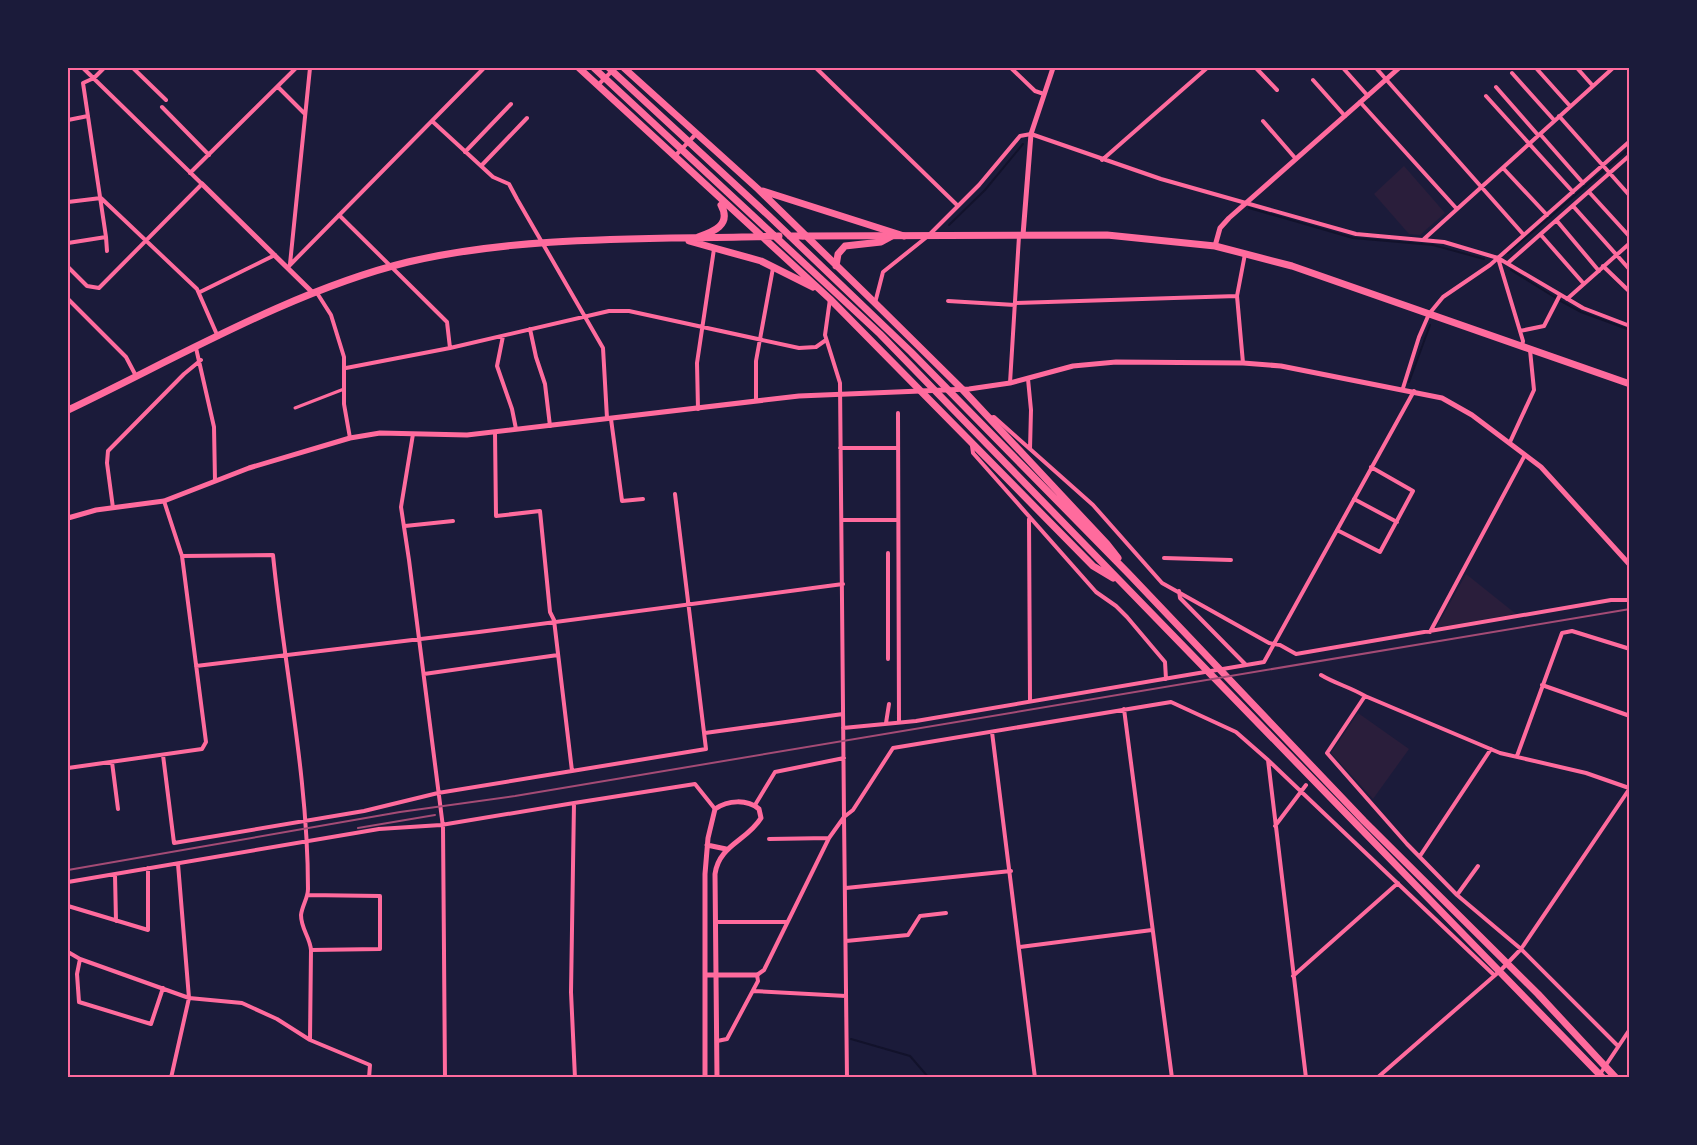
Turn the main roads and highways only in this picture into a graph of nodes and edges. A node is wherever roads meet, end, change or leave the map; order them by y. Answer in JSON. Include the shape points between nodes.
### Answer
{"nodes":[{"id":1,"x":579,"y":68,"type":"edge"},
{"id":2,"x":594,"y":68,"type":"edge"},
{"id":3,"x":609,"y":68,"type":"edge"},
{"id":4,"x":624,"y":68,"type":"edge"},
{"id":5,"x":758,"y":189,"type":"junction"},
{"id":6,"x":718,"y":198,"type":"junction"},
{"id":7,"x":803,"y":236,"type":"junction"},
{"id":8,"x":892,"y":236,"type":"junction"},
{"id":9,"x":904,"y":236,"type":"junction"},
{"id":10,"x":762,"y":237,"type":"junction"},
{"id":11,"x":687,"y":240,"type":"junction"},
{"id":12,"x":836,"y":266,"type":"junction"},
{"id":13,"x":823,"y":293,"type":"junction"},
{"id":14,"x":1629,"y":384,"type":"edge"},
{"id":15,"x":68,"y":410,"type":"edge"},
{"id":16,"x":1128,"y":573,"type":"junction"},
{"id":17,"x":1118,"y":580,"type":"junction"},
{"id":18,"x":1600,"y":1076,"type":"edge"},
{"id":19,"x":1616,"y":1077,"type":"edge"}],
"edges":[{"from":1,"to":6,"type":"main road"},
{"from":2,"to":17,"type":"main road","via":[[880,334]]},
{"from":3,"to":16,"type":"main road","via":[[864,305]]},
{"from":4,"to":5,"type":"main road"},
{"from":5,"to":7,"type":"main road"},
{"from":5,"to":9,"type":"main road"},
{"from":6,"to":10,"type":"main road"},
{"from":6,"to":11,"type":"main road","via":[[724,211],[720,227]]},
{"from":7,"to":8,"type":"main road"},
{"from":7,"to":10,"type":"main road"},
{"from":7,"to":12,"type":"main road"},
{"from":8,"to":9,"type":"main road"},
{"from":8,"to":12,"type":"main road","via":[[881,242],[845,246],[838,254]]},
{"from":9,"to":14,"type":"main road","via":[[1107,235],[1215,246],[1292,266]]},
{"from":10,"to":11,"type":"main road"},
{"from":10,"to":13,"type":"main road"},
{"from":11,"to":13,"type":"main road","via":[[746,256]]},
{"from":11,"to":15,"type":"main road","via":[[542,243],[459,252],[392,267],[315,293]]},
{"from":12,"to":16,"type":"main road","via":[[962,389],[1107,544]]},
{"from":13,"to":17,"type":"main road","via":[[1093,566]]},
{"from":16,"to":19,"type":"main road"},
{"from":17,"to":18,"type":"main road"}]}
